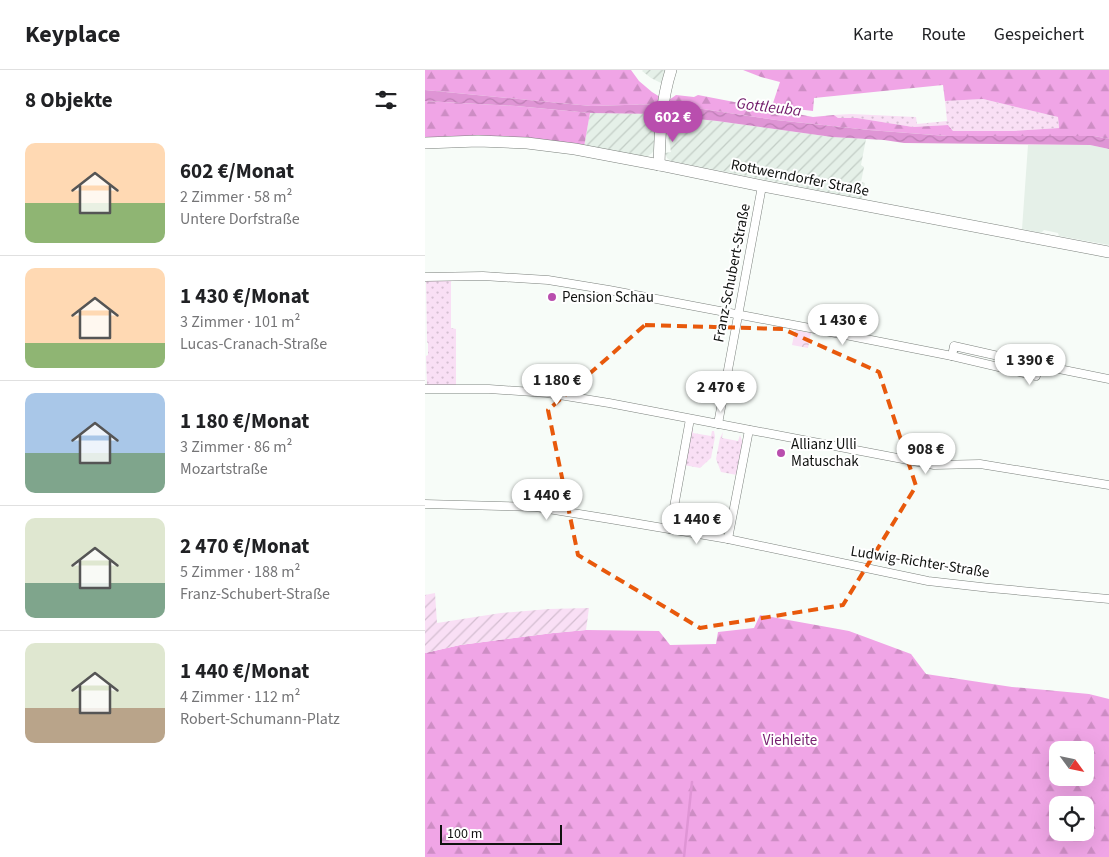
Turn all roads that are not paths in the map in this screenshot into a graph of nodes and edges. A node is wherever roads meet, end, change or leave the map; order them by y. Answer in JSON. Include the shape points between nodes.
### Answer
{"nodes":[{"id":1,"x":671,"y":70,"type":"edge"},
{"id":2,"x":425,"y":144,"type":"edge"},
{"id":3,"x":659,"y":165,"type":"junction"},
{"id":4,"x":761,"y":186,"type":"junction"},
{"id":5,"x":1109,"y":252,"type":"edge"},
{"id":6,"x":425,"y":276,"type":"edge"},
{"id":7,"x":738,"y":314,"type":"junction"},
{"id":8,"x":952,"y":356,"type":"junction"},
{"id":9,"x":1039,"y":364,"type":"junction"},
{"id":10,"x":1109,"y":379,"type":"edge"},
{"id":11,"x":425,"y":390,"type":"edge"},
{"id":12,"x":689,"y":419,"type":"junction"},
{"id":13,"x":718,"y":424,"type":"junction"},
{"id":14,"x":749,"y":430,"type":"junction"},
{"id":15,"x":1109,"y":485,"type":"edge"},
{"id":16,"x":425,"y":504,"type":"edge"},
{"id":17,"x":669,"y":529,"type":"junction"},
{"id":18,"x":728,"y":539,"type":"junction"},
{"id":19,"x":1109,"y":598,"type":"edge"}],
"edges":[{"from":1,"to":3,"type":"main road","via":[[665,94]]},
{"from":2,"to":3,"type":"main road","name":"Rottwerndorfer Straße","via":[[527,143]]},
{"from":3,"to":4,"type":"main road","name":"Rottwerndorfer Straße"},
{"from":4,"to":5,"type":"main road","name":"Rottwerndorfer Straße"},
{"from":4,"to":7,"type":"street","name":"Franz-Schubert-Straße"},
{"from":6,"to":7,"type":"street","via":[[547,280]]},
{"from":7,"to":8,"type":"street"},
{"from":7,"to":13,"type":"street","name":"Franz-Schubert-Straße"},
{"from":8,"to":9,"type":"street","via":[[954,346]]},
{"from":8,"to":9,"type":"street","via":[[1036,376]]},
{"from":9,"to":10,"type":"street"},
{"from":11,"to":12,"type":"street","via":[[489,389],[547,393]]},
{"from":12,"to":13,"type":"street"},
{"from":12,"to":17,"type":"street"},
{"from":13,"to":14,"type":"street"},
{"from":14,"to":15,"type":"street","via":[[933,465],[980,464]]},
{"from":14,"to":18,"type":"street"},
{"from":16,"to":17,"type":"street","name":"Ludwig-Richter-Straße","via":[[535,508]]},
{"from":17,"to":18,"type":"street","name":"Ludwig-Richter-Straße"},
{"from":18,"to":19,"type":"street","name":"Ludwig-Richter-Straße","via":[[928,581]]}]}
